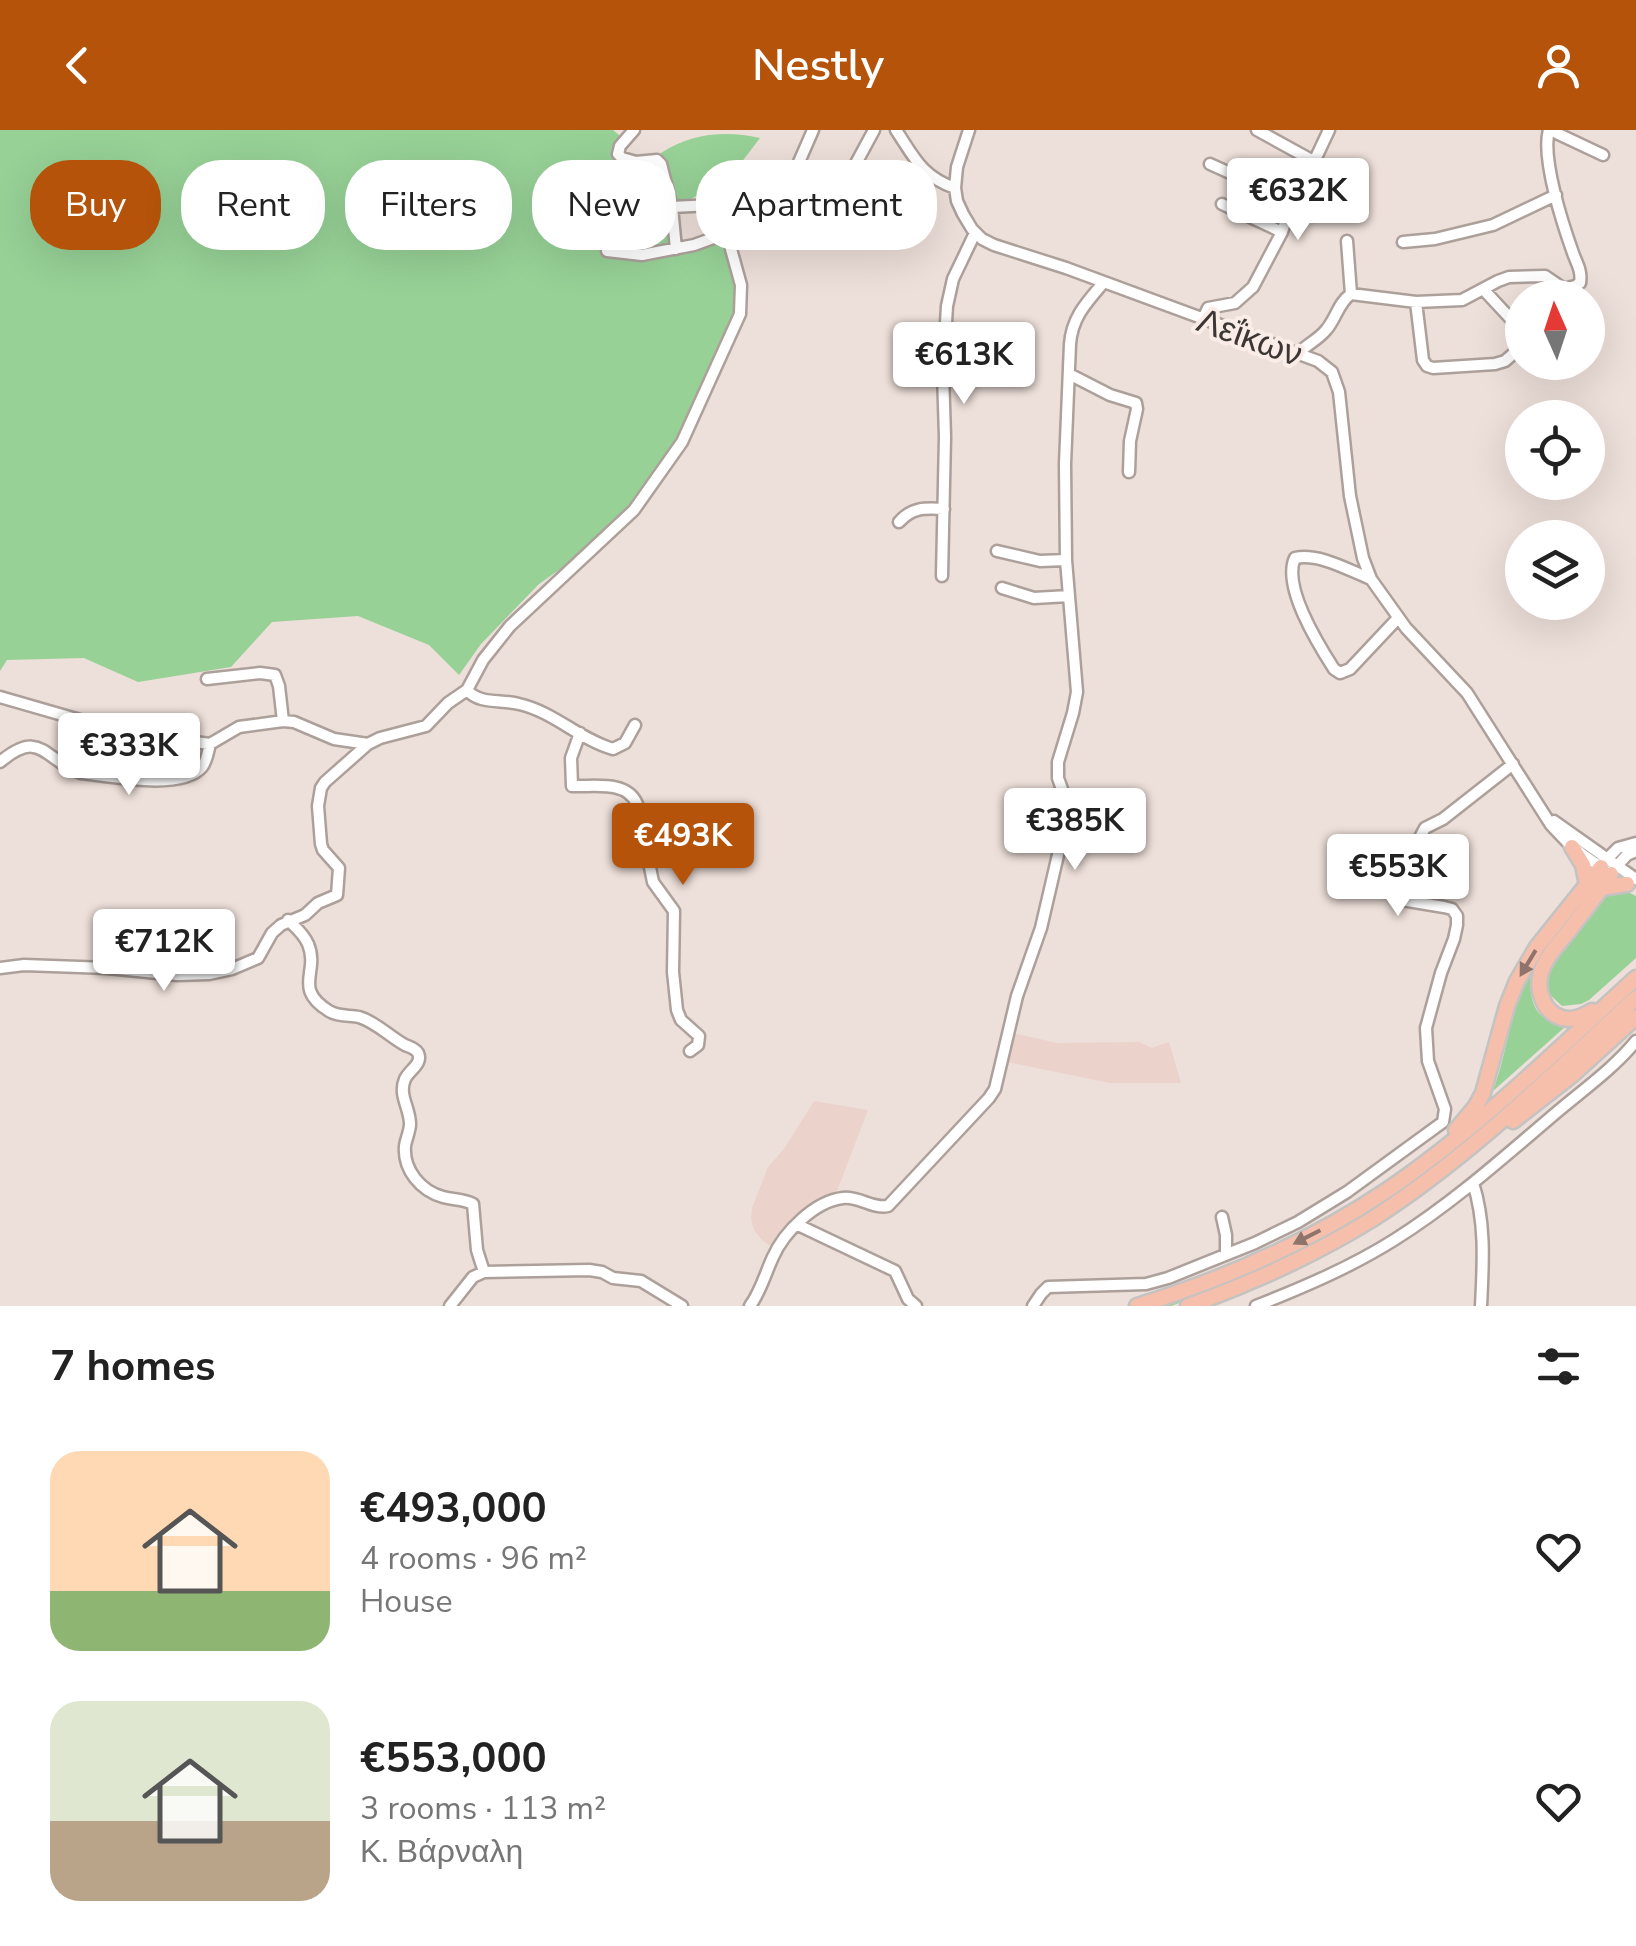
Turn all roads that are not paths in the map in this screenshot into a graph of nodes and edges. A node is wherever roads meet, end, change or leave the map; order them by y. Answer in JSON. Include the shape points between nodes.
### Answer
{"nodes":[{"id":1,"x":634,"y":130,"type":"edge"},
{"id":2,"x":813,"y":130,"type":"edge"},
{"id":3,"x":874,"y":130,"type":"edge"},
{"id":4,"x":896,"y":130,"type":"edge"},
{"id":5,"x":969,"y":130,"type":"edge"},
{"id":6,"x":1257,"y":130,"type":"edge"},
{"id":7,"x":1328,"y":130,"type":"edge"},
{"id":8,"x":1550,"y":130,"type":"edge"},
{"id":9,"x":1603,"y":156,"type":"dead end"},
{"id":10,"x":628,"y":160,"type":"edge"},
{"id":11,"x":800,"y":160,"type":"edge"},
{"id":12,"x":858,"y":160,"type":"edge"},
{"id":13,"x":1315,"y":162,"type":"junction"},
{"id":14,"x":1210,"y":164,"type":"dead end"},
{"id":15,"x":955,"y":188,"type":"junction"},
{"id":16,"x":1556,"y":194,"type":"junction"},
{"id":17,"x":1292,"y":200,"type":"junction"},
{"id":18,"x":1222,"y":204,"type":"dead end"},
{"id":19,"x":1282,"y":232,"type":"junction"},
{"id":20,"x":975,"y":233,"type":"junction"},
{"id":21,"x":1347,"y":241,"type":"dead end"},
{"id":22,"x":1403,"y":242,"type":"dead end"},
{"id":23,"x":696,"y":243,"type":"edge"},
{"id":24,"x":607,"y":250,"type":"dead end"},
{"id":25,"x":676,"y":250,"type":"joint"},
{"id":26,"x":731,"y":250,"type":"edge"},
{"id":27,"x":1104,"y":282,"type":"junction"},
{"id":28,"x":1483,"y":289,"type":"junction"},
{"id":29,"x":1351,"y":294,"type":"junction"},
{"id":30,"x":1416,"y":302,"type":"junction"},
{"id":31,"x":1505,"y":313,"type":"edge"},
{"id":32,"x":1203,"y":319,"type":"junction"},
{"id":33,"x":1299,"y":353,"type":"junction"},
{"id":34,"x":1505,"y":360,"type":"edge"},
{"id":35,"x":1069,"y":374,"type":"junction"},
{"id":36,"x":1128,"y":472,"type":"dead end"},
{"id":37,"x":944,"y":509,"type":"junction"},
{"id":38,"x":900,"y":522,"type":"dead end"},
{"id":39,"x":998,"y":550,"type":"dead end"},
{"id":40,"x":1066,"y":560,"type":"junction"},
{"id":41,"x":942,"y":576,"type":"dead end"},
{"id":42,"x":1372,"y":579,"type":"junction"},
{"id":43,"x":1002,"y":588,"type":"dead end"},
{"id":44,"x":1069,"y":596,"type":"junction"},
{"id":45,"x":1398,"y":618,"type":"junction"},
{"id":46,"x":208,"y":680,"type":"dead end"},
{"id":47,"x":467,"y":690,"type":"junction"},
{"id":48,"x":0,"y":697,"type":"edge"},
{"id":49,"x":283,"y":721,"type":"junction"},
{"id":50,"x":635,"y":724,"type":"dead end"},
{"id":51,"x":580,"y":734,"type":"junction"},
{"id":52,"x":210,"y":744,"type":"junction"},
{"id":53,"x":368,"y":744,"type":"junction"},
{"id":54,"x":0,"y":762,"type":"edge"},
{"id":55,"x":1514,"y":764,"type":"junction"},
{"id":56,"x":558,"y":786,"type":"dead end"},
{"id":57,"x":572,"y":786,"type":"junction"},
{"id":58,"x":1540,"y":806,"type":"junction"},
{"id":59,"x":1636,"y":843,"type":"edge"},
{"id":60,"x":1572,"y":847,"type":"junction"},
{"id":61,"x":1636,"y":852,"type":"edge"},
{"id":62,"x":1609,"y":866,"type":"junction"},
{"id":63,"x":1633,"y":884,"type":"edge"},
{"id":64,"x":1594,"y":887,"type":"junction"},
{"id":65,"x":288,"y":920,"type":"junction"},
{"id":66,"x":0,"y":968,"type":"edge"},
{"id":67,"x":1636,"y":978,"type":"edge"},
{"id":68,"x":1636,"y":998,"type":"edge"},
{"id":69,"x":1636,"y":1016,"type":"edge"},
{"id":70,"x":1636,"y":1040,"type":"edge"},
{"id":71,"x":690,"y":1051,"type":"dead end"},
{"id":72,"x":1473,"y":1183,"type":"junction"},
{"id":73,"x":1393,"y":1196,"type":"junction"},
{"id":74,"x":1222,"y":1217,"type":"dead end"},
{"id":75,"x":798,"y":1225,"type":"junction"},
{"id":76,"x":1226,"y":1255,"type":"junction"},
{"id":77,"x":484,"y":1272,"type":"junction"},
{"id":78,"x":450,"y":1306,"type":"edge"},
{"id":79,"x":682,"y":1306,"type":"edge"},
{"id":80,"x":750,"y":1306,"type":"edge"},
{"id":81,"x":916,"y":1306,"type":"edge"},
{"id":82,"x":1033,"y":1306,"type":"edge"},
{"id":83,"x":1137,"y":1306,"type":"edge"},
{"id":84,"x":1188,"y":1306,"type":"edge"},
{"id":85,"x":1256,"y":1306,"type":"edge"},
{"id":86,"x":1481,"y":1306,"type":"edge"}],
"edges":[{"from":1,"to":10,"type":"street","via":[[618,154]]},
{"from":2,"to":11,"type":"street"},
{"from":3,"to":12,"type":"street"},
{"from":4,"to":15,"type":"street","via":[[925,173]]},
{"from":5,"to":15,"type":"street"},
{"from":6,"to":13,"type":"street"},
{"from":7,"to":13,"type":"street"},
{"from":8,"to":9,"type":"street"},
{"from":8,"to":16,"type":"street"},
{"from":13,"to":17,"type":"street"},
{"from":14,"to":17,"type":"street"},
{"from":15,"to":20,"type":"street"},
{"from":16,"to":22,"type":"street","via":[[1481,228]]},
{"from":16,"to":28,"type":"street","via":[[1580,282],[1564,289],[1544,276],[1509,277]]},
{"from":17,"to":19,"type":"street"},
{"from":18,"to":19,"type":"street"},
{"from":19,"to":32,"type":"street","via":[[1250,291],[1235,303],[1208,308]]},
{"from":20,"to":27,"type":"street","name":"Λεΐκων"},
{"from":20,"to":37,"type":"street","via":[[948,297]]},
{"from":21,"to":29,"type":"street"},
{"from":23,"to":25,"type":"street"},
{"from":24,"to":25,"type":"street"},
{"from":26,"to":47,"type":"street","via":[[741,308],[687,433],[639,504],[510,626]]},
{"from":27,"to":32,"type":"street","name":"Λεΐκων"},
{"from":27,"to":35,"type":"street","via":[[1074,322]]},
{"from":28,"to":30,"type":"street","via":[[1462,300]]},
{"from":28,"to":31,"type":"street"},
{"from":29,"to":30,"type":"street"},
{"from":29,"to":33,"type":"street","via":[[1327,330]]},
{"from":30,"to":34,"type":"street","via":[[1427,366]]},
{"from":32,"to":33,"type":"street","name":"Λεΐκων"},
{"from":33,"to":42,"type":"street","name":"Λεΐκων","via":[[1325,365],[1337,382],[1350,496]]},
{"from":35,"to":36,"type":"street","via":[[1136,403]]},
{"from":35,"to":40,"type":"street"},
{"from":37,"to":38,"type":"street","via":[[920,508]]},
{"from":37,"to":41,"type":"street"},
{"from":39,"to":40,"type":"street"},
{"from":40,"to":44,"type":"street"},
{"from":42,"to":45,"type":"street","name":"Λεΐκων"},
{"from":42,"to":45,"type":"street","via":[[1305,556],[1292,564],[1297,600],[1335,671],[1352,668]]},
{"from":43,"to":44,"type":"street","via":[[1034,598]]},
{"from":44,"to":75,"type":"street","via":[[1077,692],[1058,762],[1064,828],[996,1089],[888,1206],[845,1198]]},
{"from":45,"to":55,"type":"street","name":"Λεΐκων","via":[[1462,686]]},
{"from":46,"to":49,"type":"street","via":[[275,675]]},
{"from":47,"to":51,"type":"street","via":[[476,699],[522,704]]},
{"from":47,"to":53,"type":"street","via":[[426,726]]},
{"from":48,"to":52,"type":"street","via":[[125,733]]},
{"from":49,"to":52,"type":"street","via":[[239,726]]},
{"from":49,"to":53,"type":"street","via":[[334,740]]},
{"from":50,"to":51,"type":"street","via":[[625,743],[612,749]]},
{"from":51,"to":57,"type":"street","via":[[571,758]]},
{"from":52,"to":54,"type":"street","via":[[202,768],[175,778],[81,773],[34,746],[18,748]]},
{"from":53,"to":65,"type":"street","via":[[319,794],[321,844],[338,868],[338,895]]},
{"from":55,"to":58,"type":"street","name":"Λεΐκων"},
{"from":55,"to":76,"type":"street","via":[[1426,828],[1395,884],[1402,900],[1452,909],[1457,916],[1426,1028],[1428,1062],[1446,1114],[1439,1126],[1333,1202]]},
{"from":56,"to":57,"type":"street"},
{"from":57,"to":71,"type":"street","via":[[633,794],[653,882],[674,911],[676,1010],[699,1036]]},
{"from":58,"to":60,"type":"street","name":"Λεΐκων"},
{"from":58,"to":62,"type":"street","name":"Λεΐκων"},
{"from":59,"to":62,"type":"street","via":[[1618,848]]},
{"from":60,"to":62,"type":"street","name":"Λεΐκων"},
{"from":60,"to":64,"type":"highway"},
{"from":61,"to":62,"type":"street"},
{"from":62,"to":63,"type":"street","name":"Λεΐκων"},
{"from":62,"to":64,"type":"highway"},
{"from":63,"to":64,"type":"highway"},
{"from":64,"to":67,"type":"highway","via":[[1544,965],[1542,999],[1558,1016],[1577,1018]]},
{"from":64,"to":73,"type":"highway","one_way":true,"via":[[1537,947],[1517,981],[1476,1106]]},
{"from":65,"to":66,"type":"street","via":[[258,958],[221,972]]},
{"from":65,"to":77,"type":"street","via":[[308,944],[312,995],[329,1011],[366,1020],[415,1049],[418,1062],[403,1091],[410,1121],[406,1160],[431,1192],[473,1204]]},
{"from":67,"to":73,"type":"highway"},
{"from":68,"to":73,"type":"highway","via":[[1490,1130]]},
{"from":69,"to":73,"type":"highway","via":[[1543,1098],[1434,1180]]},
{"from":70,"to":72,"type":"street"},
{"from":72,"to":85,"type":"street","via":[[1370,1254]]},
{"from":72,"to":86,"type":"street","via":[[1482,1222]]},
{"from":73,"to":83,"type":"highway","one_way":true,"via":[[1266,1258]]},
{"from":73,"to":84,"type":"highway","via":[[1323,1247]]},
{"from":74,"to":76,"type":"street"},
{"from":75,"to":80,"type":"street","via":[[778,1247]]},
{"from":75,"to":81,"type":"street","via":[[894,1271]]},
{"from":76,"to":82,"type":"street","via":[[1146,1284],[1048,1287]]},
{"from":77,"to":78,"type":"street"},
{"from":77,"to":79,"type":"street","via":[[596,1270],[641,1281]]}]}
